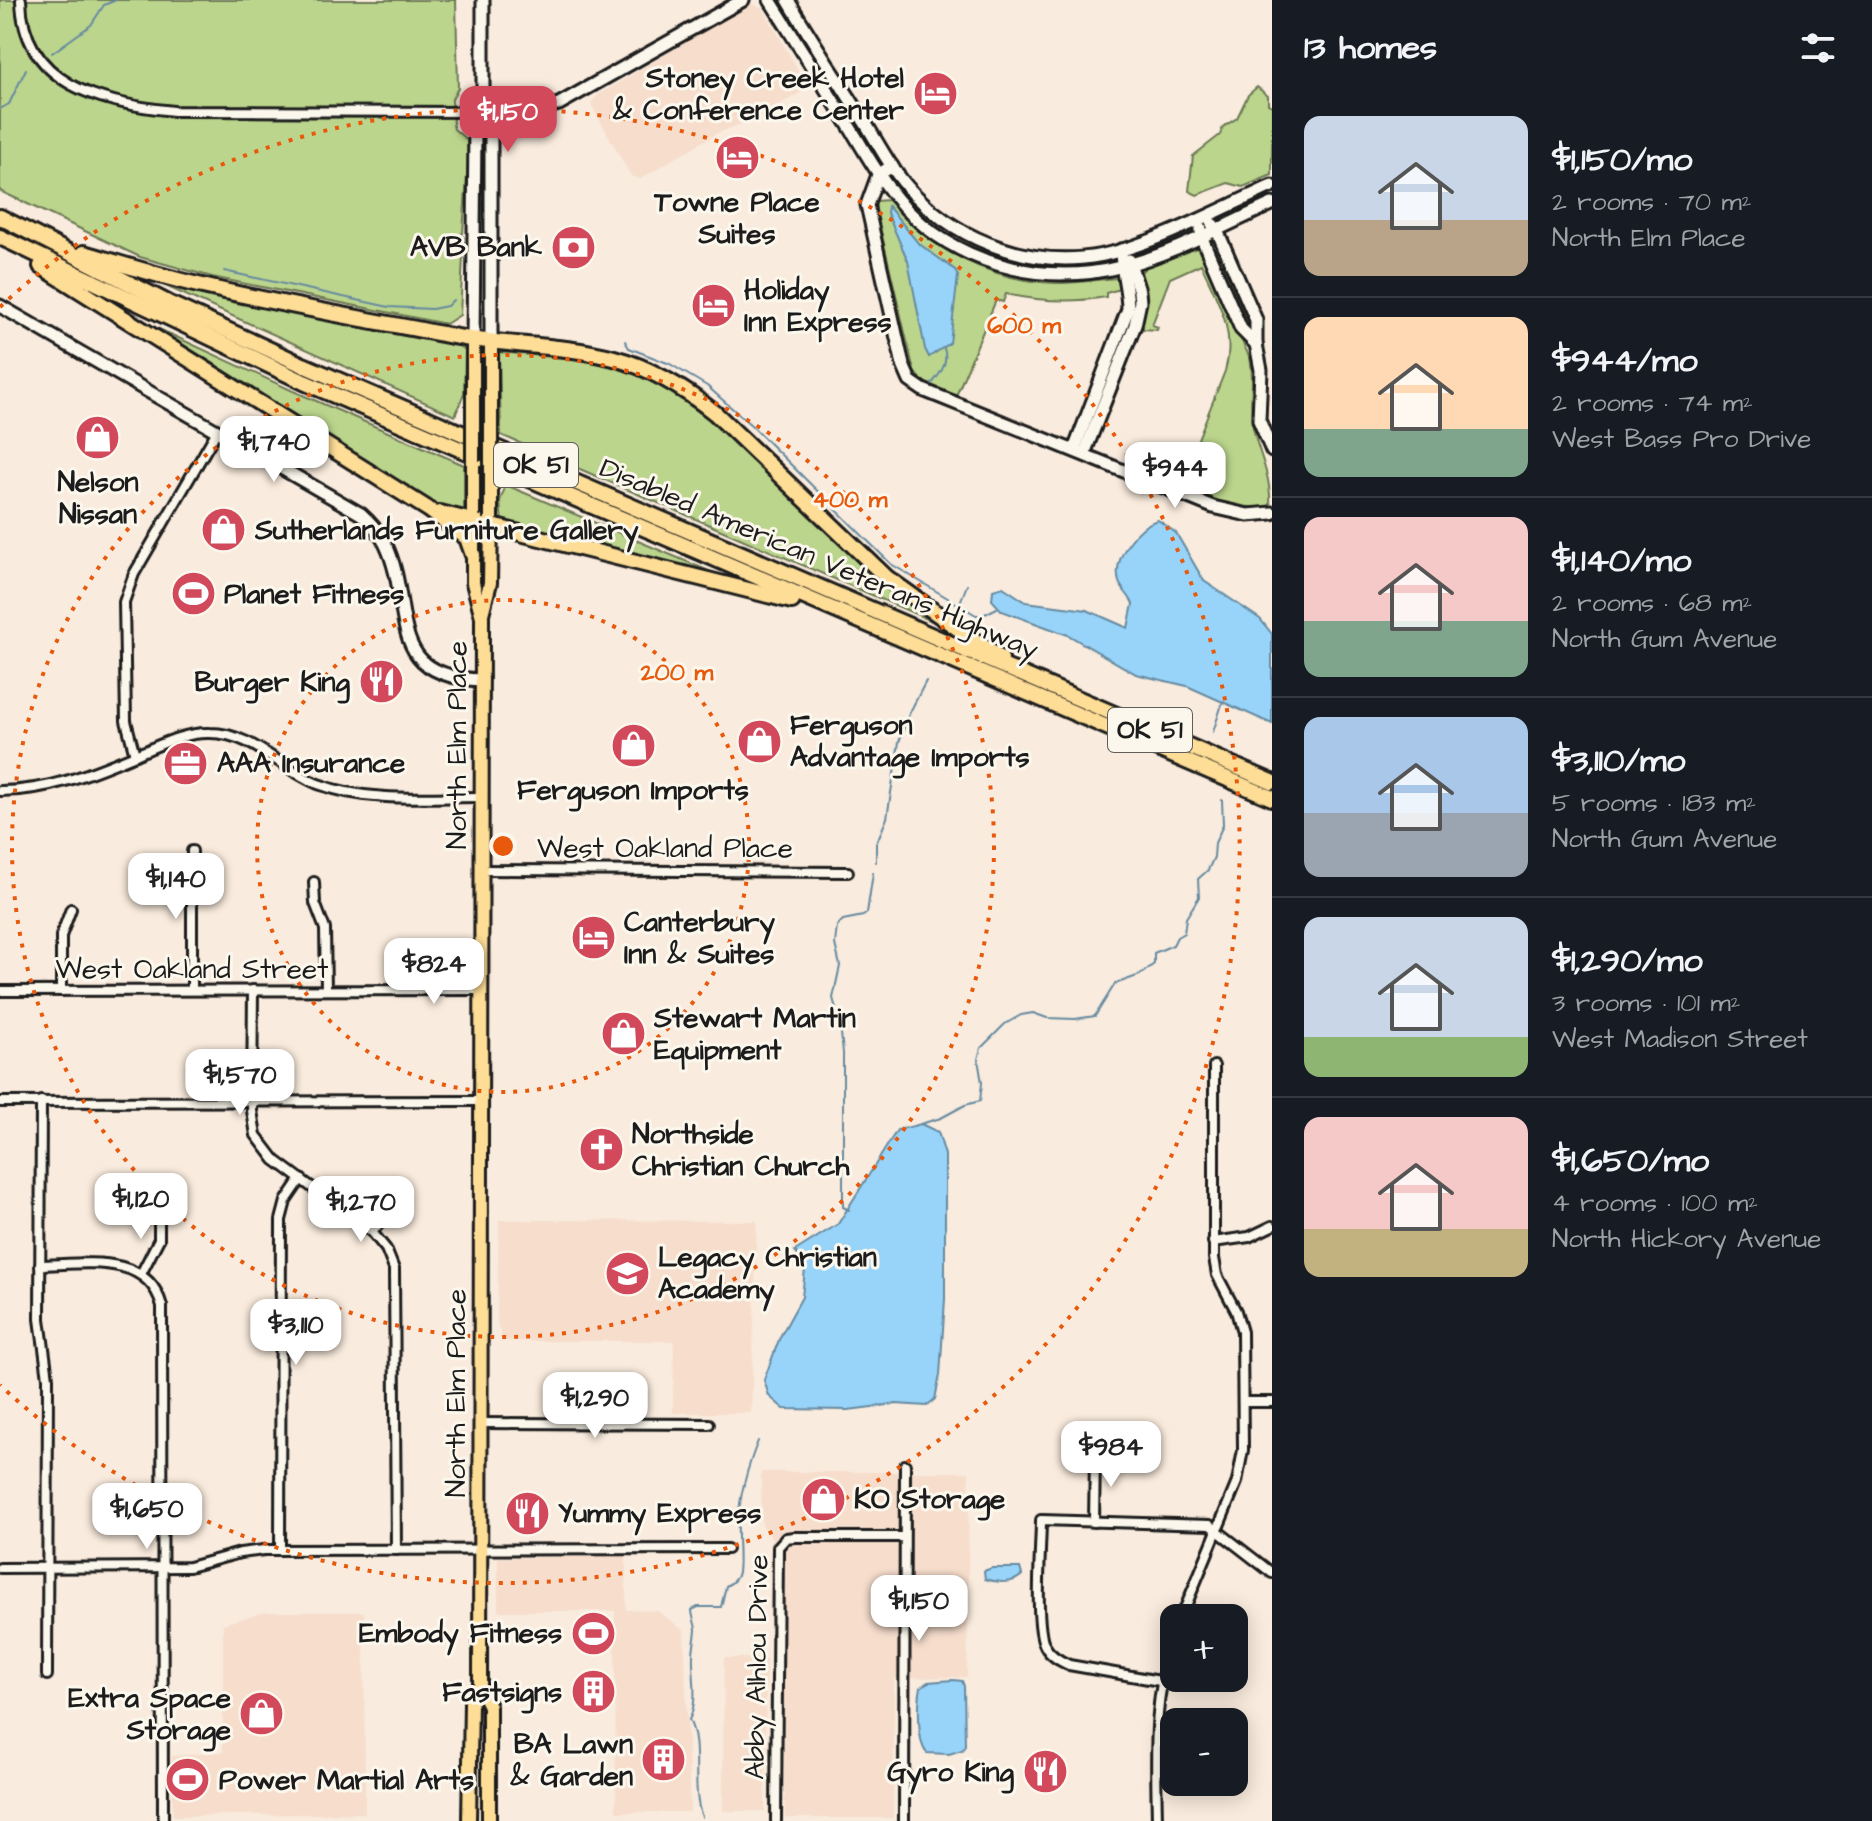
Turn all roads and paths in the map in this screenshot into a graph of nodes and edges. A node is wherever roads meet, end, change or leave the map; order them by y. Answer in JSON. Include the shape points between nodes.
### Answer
{"nodes":[{"id":1,"x":21,"y":0,"type":"edge"},
{"id":2,"x":483,"y":0,"type":"edge"},
{"id":3,"x":743,"y":0,"type":"edge"},
{"id":4,"x":770,"y":0,"type":"edge"},
{"id":5,"x":788,"y":0,"type":"edge"},
{"id":6,"x":483,"y":112,"type":"junction"},
{"id":7,"x":892,"y":166,"type":"junction"},
{"id":8,"x":878,"y":175,"type":"junction"},
{"id":9,"x":1272,"y":186,"type":"edge"},
{"id":10,"x":1272,"y":204,"type":"edge"},
{"id":11,"x":0,"y":217,"type":"edge"},
{"id":12,"x":1202,"y":217,"type":"junction"},
{"id":13,"x":1216,"y":228,"type":"junction"},
{"id":14,"x":1201,"y":236,"type":"junction"},
{"id":15,"x":0,"y":238,"type":"edge"},
{"id":16,"x":49,"y":243,"type":"junction"},
{"id":17,"x":1121,"y":250,"type":"junction"},
{"id":18,"x":1126,"y":265,"type":"junction"},
{"id":19,"x":0,"y":306,"type":"edge"},
{"id":20,"x":473,"y":340,"type":"junction"},
{"id":21,"x":491,"y":343,"type":"junction"},
{"id":22,"x":1256,"y":344,"type":"junction"},
{"id":23,"x":217,"y":431,"type":"junction"},
{"id":24,"x":1272,"y":451,"type":"edge"},
{"id":25,"x":1079,"y":452,"type":"junction"},
{"id":26,"x":428,"y":509,"type":"junction"},
{"id":27,"x":1272,"y":513,"type":"edge"},
{"id":28,"x":473,"y":517,"type":"junction"},
{"id":29,"x":491,"y":523,"type":"junction"},
{"id":30,"x":473,"y":555,"type":"junction"},
{"id":31,"x":831,"y":610,"type":"junction"},
{"id":32,"x":482,"y":617,"type":"junction"},
{"id":33,"x":1027,"y":677,"type":"junction"},
{"id":34,"x":482,"y":680,"type":"junction"},
{"id":35,"x":135,"y":755,"type":"junction"},
{"id":36,"x":1272,"y":782,"type":"edge"},
{"id":37,"x":0,"y":791,"type":"edge"},
{"id":38,"x":481,"y":797,"type":"junction"},
{"id":39,"x":1272,"y":798,"type":"edge"},
{"id":40,"x":192,"y":851,"type":"dead end"},
{"id":41,"x":481,"y":870,"type":"junction"},
{"id":42,"x":848,"y":872,"type":"dead end"},
{"id":43,"x":314,"y":882,"type":"dead end"},
{"id":44,"x":71,"y":909,"type":"dead end"},
{"id":45,"x":192,"y":990,"type":"junction"},
{"id":46,"x":253,"y":990,"type":"junction"},
{"id":47,"x":326,"y":990,"type":"junction"},
{"id":48,"x":481,"y":990,"type":"junction"},
{"id":49,"x":0,"y":991,"type":"edge"},
{"id":50,"x":61,"y":991,"type":"junction"},
{"id":51,"x":1214,"y":1066,"type":"dead end"},
{"id":52,"x":41,"y":1101,"type":"junction"},
{"id":53,"x":253,"y":1101,"type":"junction"},
{"id":54,"x":481,"y":1101,"type":"junction"},
{"id":55,"x":0,"y":1102,"type":"edge"},
{"id":56,"x":301,"y":1179,"type":"junction"},
{"id":57,"x":393,"y":1208,"type":"dead end"},
{"id":58,"x":159,"y":1213,"type":"dead end"},
{"id":59,"x":1272,"y":1226,"type":"edge"},
{"id":60,"x":372,"y":1232,"type":"junction"},
{"id":61,"x":1213,"y":1242,"type":"junction"},
{"id":62,"x":40,"y":1265,"type":"junction"},
{"id":63,"x":141,"y":1274,"type":"junction"},
{"id":64,"x":1243,"y":1402,"type":"junction"},
{"id":65,"x":1272,"y":1402,"type":"edge"},
{"id":66,"x":480,"y":1423,"type":"junction"},
{"id":67,"x":709,"y":1424,"type":"dead end"},
{"id":68,"x":1095,"y":1455,"type":"dead end"},
{"id":69,"x":905,"y":1465,"type":"dead end"},
{"id":70,"x":1094,"y":1522,"type":"junction"},
{"id":71,"x":1217,"y":1530,"type":"junction"},
{"id":72,"x":904,"y":1537,"type":"junction"},
{"id":73,"x":480,"y":1549,"type":"junction"},
{"id":74,"x":727,"y":1549,"type":"dead end"},
{"id":75,"x":280,"y":1550,"type":"junction"},
{"id":76,"x":396,"y":1550,"type":"junction"},
{"id":77,"x":0,"y":1568,"type":"edge"},
{"id":78,"x":47,"y":1568,"type":"junction"},
{"id":79,"x":163,"y":1568,"type":"junction"},
{"id":80,"x":1272,"y":1573,"type":"edge"},
{"id":81,"x":1187,"y":1604,"type":"edge"},
{"id":82,"x":47,"y":1675,"type":"dead end"},
{"id":83,"x":1160,"y":1681,"type":"joint"},
{"id":84,"x":480,"y":1688,"type":"junction"},
{"id":85,"x":163,"y":1821,"type":"edge"},
{"id":86,"x":469,"y":1821,"type":"edge"},
{"id":87,"x":489,"y":1821,"type":"edge"},
{"id":88,"x":776,"y":1821,"type":"edge"},
{"id":89,"x":904,"y":1821,"type":"edge"},
{"id":90,"x":1157,"y":1821,"type":"edge"}],
"edges":[{"from":1,"to":6,"type":"street","via":[[28,42],[44,66],[64,82],[120,102],[152,109]]},
{"from":2,"to":6,"type":"street","name":"North Elm Place"},
{"from":3,"to":6,"type":"street","via":[[559,104]]},
{"from":4,"to":8,"type":"street"},
{"from":5,"to":7,"type":"street"},
{"from":6,"to":20,"type":"street","name":"North Elm Place","via":[[475,130]]},
{"from":6,"to":21,"type":"street","name":"North Elm Place","via":[[491,129]]},
{"from":7,"to":8,"type":"street"},
{"from":7,"to":17,"type":"street","via":[[942,219],[1003,250],[1066,259]]},
{"from":8,"to":18,"type":"street","via":[[928,229],[989,262],[1071,274]]},
{"from":8,"to":25,"type":"street","via":[[867,205],[910,381]]},
{"from":9,"to":12,"type":"street"},
{"from":10,"to":13,"type":"street"},
{"from":11,"to":16,"type":"highway","name":"Disabled American Veterans Highway","number":"OK 51"},
{"from":12,"to":13,"type":"street"},
{"from":12,"to":14,"type":"street"},
{"from":12,"to":17,"type":"street"},
{"from":13,"to":14,"type":"street"},
{"from":13,"to":22,"type":"street","via":[[1256,320]]},
{"from":14,"to":18,"type":"street"},
{"from":14,"to":22,"type":"street","via":[[1241,329]]},
{"from":15,"to":26,"type":"highway"},
{"from":15,"to":31,"type":"highway","name":"Disabled American Veterans Highway","number":"OK 51","via":[[304,382]]},
{"from":16,"to":20,"type":"highway","via":[[204,287]]},
{"from":16,"to":33,"type":"highway","name":"Disabled American Veterans Highway","number":"OK 51","via":[[303,365]]},
{"from":17,"to":18,"type":"street"},
{"from":18,"to":25,"type":"street","via":[[1128,309]]},
{"from":19,"to":23,"type":"street"},
{"from":20,"to":21,"type":"highway"},
{"from":20,"to":28,"type":"main road","name":"North Elm Place","bridge":true},
{"from":21,"to":29,"type":"main road","name":"North Elm Place","bridge":true},
{"from":21,"to":33,"type":"highway","via":[[616,358],[673,383],[715,413],[887,578]]},
{"from":22,"to":24,"type":"street","via":[[1259,420]]},
{"from":23,"to":34,"type":"street","via":[[367,520],[391,559],[414,651],[438,673]]},
{"from":23,"to":35,"type":"street","via":[[134,574],[124,602],[125,712]]},
{"from":25,"to":27,"type":"street","via":[[1231,513]]},
{"from":26,"to":28,"type":"highway"},
{"from":26,"to":30,"type":"highway","via":[[467,538]]},
{"from":28,"to":29,"type":"highway"},
{"from":28,"to":30,"type":"main road","name":"North Elm Place"},
{"from":29,"to":31,"type":"highway"},
{"from":29,"to":32,"type":"main road","name":"North Elm Place","via":[[490,583]]},
{"from":30,"to":32,"type":"main road","name":"North Elm Place","via":[[473,583]]},
{"from":31,"to":39,"type":"highway","name":"Disabled American Veterans Highway","number":"OK 51"},
{"from":32,"to":34,"type":"main road","name":"North Elm Place"},
{"from":33,"to":36,"type":"highway","name":"Disabled American Veterans Highway","number":"OK 51"},
{"from":34,"to":38,"type":"main road","name":"North Elm Place"},
{"from":35,"to":37,"type":"street","via":[[56,785]]},
{"from":35,"to":38,"type":"street","via":[[192,734],[224,733],[254,744],[305,778],[339,790]]},
{"from":38,"to":41,"type":"main road","name":"North Elm Place"},
{"from":40,"to":45,"type":"street"},
{"from":41,"to":42,"type":"street","name":"West Oakland Place"},
{"from":41,"to":48,"type":"main road","name":"North Elm Place"},
{"from":43,"to":47,"type":"street","via":[[325,929]]},
{"from":44,"to":50,"type":"street","via":[[61,936]]},
{"from":45,"to":46,"type":"street","name":"West Oakland Street"},
{"from":45,"to":50,"type":"street","name":"West Oakland Street"},
{"from":46,"to":47,"type":"street","name":"West Oakland Street"},
{"from":46,"to":53,"type":"street"},
{"from":47,"to":48,"type":"street","name":"West Oakland Street"},
{"from":48,"to":54,"type":"main road","name":"North Elm Place"},
{"from":49,"to":50,"type":"street","name":"West Oakland Street"},
{"from":51,"to":61,"type":"street"},
{"from":52,"to":53,"type":"street"},
{"from":52,"to":55,"type":"street"},
{"from":52,"to":62,"type":"street"},
{"from":53,"to":54,"type":"street"},
{"from":53,"to":56,"type":"street","via":[[261,1143]]},
{"from":54,"to":66,"type":"main road","name":"North Elm Place"},
{"from":56,"to":60,"type":"street"},
{"from":56,"to":75,"type":"street","via":[[281,1220]]},
{"from":57,"to":60,"type":"street"},
{"from":58,"to":63,"type":"street","via":[[159,1239]]},
{"from":59,"to":61,"type":"street","via":[[1249,1237]]},
{"from":60,"to":76,"type":"street","via":[[389,1254],[396,1282]]},
{"from":61,"to":64,"type":"street","via":[[1217,1275],[1242,1332]]},
{"from":62,"to":63,"type":"street","via":[[116,1264]]},
{"from":62,"to":78,"type":"street","via":[[48,1370]]},
{"from":63,"to":79,"type":"street","via":[[157,1292],[164,1321]]},
{"from":64,"to":65,"type":"street"},
{"from":64,"to":71,"type":"street","via":[[1242,1464]]},
{"from":66,"to":67,"type":"street"},
{"from":66,"to":73,"type":"main road","name":"North Elm Place"},
{"from":68,"to":70,"type":"street"},
{"from":69,"to":72,"type":"street"},
{"from":70,"to":71,"type":"street","via":[[1203,1523]]},
{"from":70,"to":83,"type":"street","via":[[1041,1520],[1041,1634],[1046,1648],[1069,1665]]},
{"from":71,"to":80,"type":"street"},
{"from":71,"to":81,"type":"street"},
{"from":72,"to":88,"type":"street","name":"Abby Alhlou Drive","via":[[794,1537],[778,1547]]},
{"from":72,"to":89,"type":"street"},
{"from":73,"to":74,"type":"street"},
{"from":73,"to":76,"type":"street"},
{"from":73,"to":84,"type":"main road","name":"North Elm Place"},
{"from":75,"to":76,"type":"street"},
{"from":75,"to":79,"type":"street"},
{"from":77,"to":78,"type":"street"},
{"from":78,"to":79,"type":"street"},
{"from":78,"to":82,"type":"street"},
{"from":79,"to":85,"type":"street"},
{"from":83,"to":90,"type":"street"},
{"from":84,"to":86,"type":"main road","name":"North Elm Place","via":[[471,1702]]},
{"from":84,"to":87,"type":"main road","name":"North Elm Place","via":[[489,1706]]}]}
